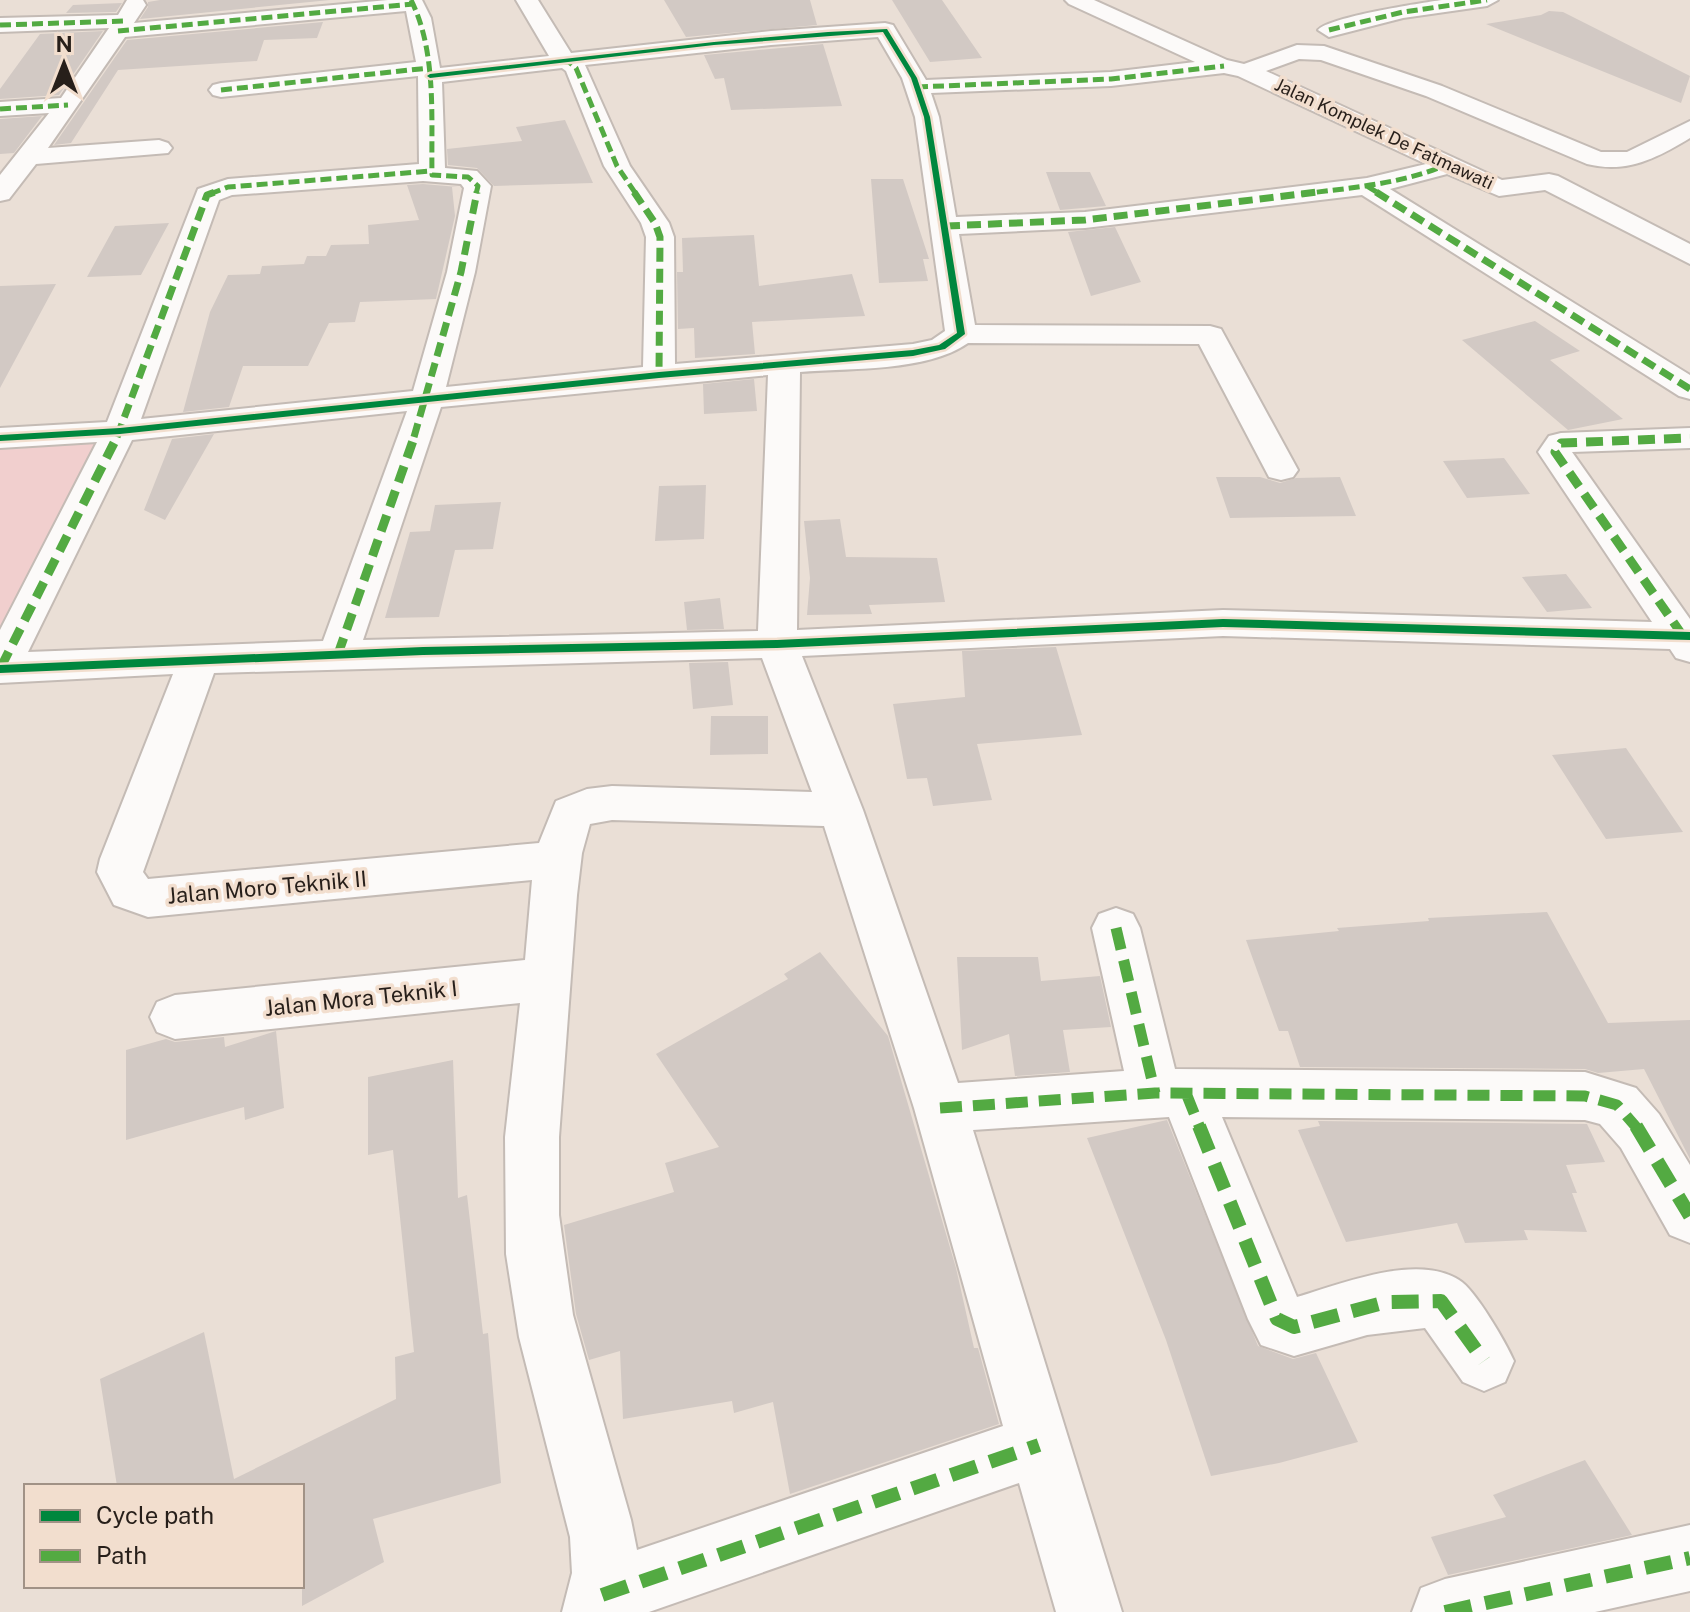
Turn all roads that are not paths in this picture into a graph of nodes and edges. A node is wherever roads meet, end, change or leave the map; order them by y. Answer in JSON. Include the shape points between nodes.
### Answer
{"nodes":[{"id":1,"x":139,"y":0,"type":"edge"},
{"id":2,"x":527,"y":0,"type":"edge"},
{"id":3,"x":1076,"y":0,"type":"edge"},
{"id":4,"x":1487,"y":0,"type":"edge"},
{"id":5,"x":412,"y":2,"type":"edge"},
{"id":6,"x":1429,"y":3,"type":"edge"},
{"id":7,"x":0,"y":25,"type":"edge"},
{"id":8,"x":121,"y":26,"type":"junction"},
{"id":9,"x":1329,"y":30,"type":"dead end"},
{"id":10,"x":569,"y":62,"type":"junction"},
{"id":11,"x":1235,"y":68,"type":"junction"},
{"id":12,"x":429,"y":72,"type":"junction"},
{"id":13,"x":917,"y":87,"type":"junction"},
{"id":14,"x":221,"y":90,"type":"dead end"},
{"id":15,"x":68,"y":105,"type":"junction"},
{"id":16,"x":0,"y":109,"type":"edge"},
{"id":17,"x":1690,"y":128,"type":"edge"},
{"id":18,"x":159,"y":148,"type":"dead end"},
{"id":19,"x":27,"y":157,"type":"junction"},
{"id":20,"x":1596,"y":159,"type":"junction"},
{"id":21,"x":1446,"y":165,"type":"junction"},
{"id":22,"x":431,"y":171,"type":"junction"},
{"id":23,"x":1549,"y":182,"type":"junction"},
{"id":24,"x":1367,"y":186,"type":"junction"},
{"id":25,"x":1,"y":190,"type":"edge"},
{"id":26,"x":946,"y":226,"type":"junction"},
{"id":27,"x":1690,"y":255,"type":"edge"},
{"id":28,"x":961,"y":334,"type":"junction"},
{"id":29,"x":784,"y":365,"type":"junction"},
{"id":30,"x":659,"y":375,"type":"junction"},
{"id":31,"x":1690,"y":389,"type":"edge"},
{"id":32,"x":427,"y":400,"type":"junction"},
{"id":33,"x":120,"y":431,"type":"junction"},
{"id":34,"x":0,"y":438,"type":"edge"},
{"id":35,"x":1690,"y":438,"type":"edge"},
{"id":36,"x":1281,"y":470,"type":"dead end"},
{"id":37,"x":1688,"y":640,"type":"edge"},
{"id":38,"x":777,"y":644,"type":"junction"},
{"id":39,"x":338,"y":654,"type":"junction"},
{"id":40,"x":198,"y":661,"type":"junction"},
{"id":41,"x":0,"y":668,"type":"edge"},
{"id":42,"x":841,"y":810,"type":"junction"},
{"id":43,"x":556,"y":859,"type":"junction"},
{"id":44,"x":1116,"y":928,"type":"dead end"},
{"id":45,"x":548,"y":979,"type":"junction"},
{"id":46,"x":175,"y":1017,"type":"dead end"},
{"id":47,"x":1170,"y":1093,"type":"junction"},
{"id":48,"x":940,"y":1108,"type":"junction"},
{"id":49,"x":1690,"y":1216,"type":"edge"},
{"id":50,"x":1484,"y":1361,"type":"dead end"},
{"id":51,"x":1039,"y":1445,"type":"junction"},
{"id":52,"x":1690,"y":1558,"type":"edge"},
{"id":53,"x":599,"y":1603,"type":"edge"},
{"id":54,"x":1089,"y":1612,"type":"edge"},
{"id":55,"x":1445,"y":1612,"type":"edge"}],
"edges":[{"from":1,"to":8,"type":"street"},
{"from":2,"to":10,"type":"street"},
{"from":3,"to":11,"type":"street","name":"Jalan Komplek De Fatmawati"},
{"from":4,"to":6,"type":"street"},
{"from":5,"to":8,"type":"street"},
{"from":5,"to":12,"type":"street"},
{"from":6,"to":9,"type":"street"},
{"from":7,"to":8,"type":"street"},
{"from":8,"to":15,"type":"street"},
{"from":10,"to":12,"type":"street"},
{"from":10,"to":13,"type":"street","via":[[717,41],[885,30]]},
{"from":10,"to":30,"type":"street","via":[[617,166],[660,237]]},
{"from":11,"to":13,"type":"street"},
{"from":11,"to":20,"type":"street","via":[[1297,52],[1324,53],[1434,91]]},
{"from":11,"to":21,"type":"street","name":"Jalan Komplek De Fatmawati"},
{"from":12,"to":14,"type":"street"},
{"from":12,"to":22,"type":"street"},
{"from":13,"to":26,"type":"street"},
{"from":15,"to":16,"type":"street"},
{"from":15,"to":19,"type":"street"},
{"from":17,"to":20,"type":"street","via":[[1632,160]]},
{"from":18,"to":19,"type":"street"},
{"from":19,"to":25,"type":"street"},
{"from":20,"to":23,"type":"street","name":"Jalan Komplek De Fatmawati"},
{"from":21,"to":23,"type":"street","name":"Jalan Komplek De Fatmawati","via":[[1502,189]]},
{"from":21,"to":24,"type":"street"},
{"from":22,"to":32,"type":"street","via":[[438,177],[468,177],[478,186]]},
{"from":22,"to":33,"type":"street","via":[[228,187],[207,195]]},
{"from":23,"to":27,"type":"street"},
{"from":24,"to":26,"type":"street","via":[[1085,220]]},
{"from":24,"to":31,"type":"street"},
{"from":26,"to":28,"type":"street"},
{"from":28,"to":29,"type":"street","via":[[942,347],[913,353]]},
{"from":28,"to":36,"type":"street","via":[[1210,335]]},
{"from":29,"to":30,"type":"street"},
{"from":29,"to":38,"type":"street"},
{"from":30,"to":32,"type":"street"},
{"from":32,"to":33,"type":"street"},
{"from":32,"to":39,"type":"street"},
{"from":33,"to":34,"type":"street"},
{"from":33,"to":41,"type":"street"},
{"from":35,"to":37,"type":"street","via":[[1561,443],[1555,452]]},
{"from":37,"to":38,"type":"street","via":[[1223,623]]},
{"from":38,"to":39,"type":"street"},
{"from":38,"to":42,"type":"street"},
{"from":39,"to":40,"type":"street"},
{"from":40,"to":41,"type":"street"},
{"from":40,"to":43,"type":"street","name":"Jalan Moro Teknik II","via":[[123,859],[120,872],[130,892],[148,898]]},
{"from":42,"to":43,"type":"street","via":[[587,806],[572,813]]},
{"from":42,"to":48,"type":"street"},
{"from":43,"to":45,"type":"street"},
{"from":44,"to":47,"type":"street"},
{"from":45,"to":46,"type":"street","name":"Jalan Mora Teknik I"},
{"from":45,"to":53,"type":"street","via":[[530,1134],[533,1225],[540,1294],[602,1521]]},
{"from":47,"to":48,"type":"street"},
{"from":47,"to":49,"type":"street","via":[[1585,1096],[1617,1105],[1632,1122]]},
{"from":47,"to":50,"type":"street","via":[[1282,1324],[1294,1327],[1420,1297],[1441,1301]]},
{"from":48,"to":51,"type":"street"},
{"from":51,"to":53,"type":"street"},
{"from":51,"to":54,"type":"street"},
{"from":52,"to":55,"type":"street"}]}
